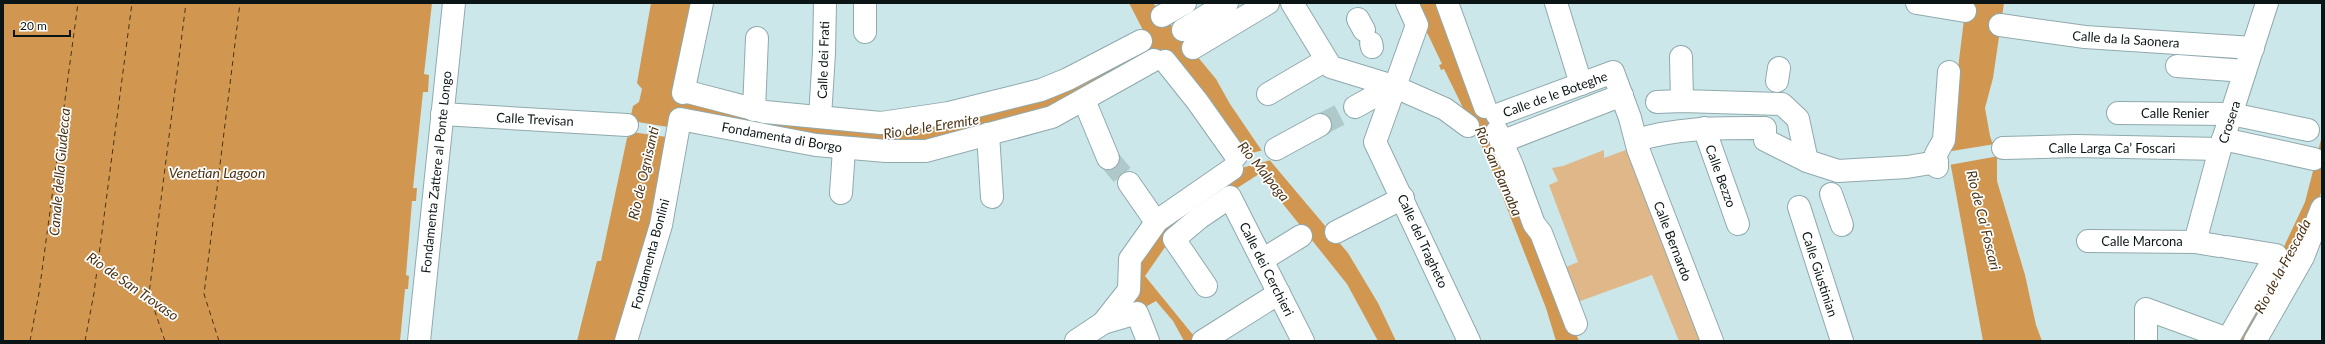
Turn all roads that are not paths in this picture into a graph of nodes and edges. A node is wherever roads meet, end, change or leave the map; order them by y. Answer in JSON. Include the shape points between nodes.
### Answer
{"nodes":[{"id":1,"x":454,"y":3,"type":"edge"},
{"id":2,"x":702,"y":3,"type":"edge"},
{"id":3,"x":824,"y":3,"type":"edge"},
{"id":4,"x":865,"y":3,"type":"edge"},
{"id":5,"x":1185,"y":3,"type":"edge"},
{"id":6,"x":1227,"y":3,"type":"edge"},
{"id":7,"x":1268,"y":3,"type":"edge"},
{"id":8,"x":1292,"y":3,"type":"edge"},
{"id":9,"x":1407,"y":3,"type":"edge"},
{"id":10,"x":1447,"y":3,"type":"edge"},
{"id":11,"x":1556,"y":3,"type":"edge"},
{"id":12,"x":1917,"y":3,"type":"edge"},
{"id":13,"x":2267,"y":3,"type":"edge"},
{"id":14,"x":1965,"y":11,"type":"dead end"},
{"id":15,"x":1162,"y":16,"type":"dead end"},
{"id":16,"x":2000,"y":26,"type":"dead end"},
{"id":17,"x":865,"y":32,"type":"dead end"},
{"id":18,"x":757,"y":38,"type":"dead end"},
{"id":19,"x":1141,"y":41,"type":"dead end"},
{"id":20,"x":2253,"y":48,"type":"junction"},
{"id":21,"x":1681,"y":57,"type":"dead end"},
{"id":22,"x":1328,"y":63,"type":"junction"},
{"id":23,"x":2177,"y":66,"type":"dead end"},
{"id":24,"x":2245,"y":71,"type":"junction"},
{"id":25,"x":1613,"y":72,"type":"joint"},
{"id":26,"x":1949,"y":72,"type":"dead end"},
{"id":27,"x":1581,"y":84,"type":"junction"},
{"id":28,"x":1393,"y":86,"type":"junction"},
{"id":29,"x":1268,"y":94,"type":"dead end"},
{"id":30,"x":1614,"y":98,"type":"junction"},
{"id":31,"x":1084,"y":100,"type":"junction"},
{"id":32,"x":1682,"y":101,"type":"junction"},
{"id":33,"x":1657,"y":102,"type":"dead end"},
{"id":34,"x":1355,"y":107,"type":"tunnel mouth"},
{"id":35,"x":754,"y":110,"type":"junction"},
{"id":36,"x":2118,"y":113,"type":"dead end"},
{"id":37,"x":442,"y":114,"type":"junction"},
{"id":38,"x":2231,"y":114,"type":"junction"},
{"id":39,"x":820,"y":117,"type":"junction"},
{"id":40,"x":680,"y":119,"type":"joint"},
{"id":41,"x":627,"y":125,"type":"dead end"},
{"id":42,"x":1320,"y":125,"type":"tunnel mouth"},
{"id":43,"x":1468,"y":126,"type":"dead end"},
{"id":44,"x":1501,"y":128,"type":"junction"},
{"id":45,"x":1704,"y":128,"type":"junction"},
{"id":46,"x":2308,"y":130,"type":"dead end"},
{"id":47,"x":988,"y":134,"type":"junction"},
{"id":48,"x":1637,"y":140,"type":"junction"},
{"id":49,"x":2222,"y":144,"type":"junction"},
{"id":50,"x":2003,"y":148,"type":"dead end"},
{"id":51,"x":844,"y":149,"type":"junction"},
{"id":52,"x":1276,"y":149,"type":"dead end"},
{"id":53,"x":1108,"y":158,"type":"tunnel mouth"},
{"id":54,"x":2314,"y":159,"type":"dead end"},
{"id":55,"x":1807,"y":161,"type":"junction"},
{"id":56,"x":1129,"y":183,"type":"tunnel mouth"},
{"id":57,"x":841,"y":193,"type":"dead end"},
{"id":58,"x":1831,"y":194,"type":"dead end"},
{"id":59,"x":992,"y":197,"type":"dead end"},
{"id":60,"x":1403,"y":198,"type":"junction"},
{"id":61,"x":1799,"y":207,"type":"dead end"},
{"id":62,"x":2322,"y":210,"type":"edge"},
{"id":63,"x":1156,"y":222,"type":"junction"},
{"id":64,"x":1738,"y":224,"type":"dead end"},
{"id":65,"x":1842,"y":226,"type":"dead end"},
{"id":66,"x":1336,"y":232,"type":"dead end"},
{"id":67,"x":1301,"y":236,"type":"dead end"},
{"id":68,"x":2088,"y":241,"type":"dead end"},
{"id":69,"x":2195,"y":242,"type":"junction"},
{"id":70,"x":1262,"y":260,"type":"junction"},
{"id":71,"x":1206,"y":286,"type":"dead end"},
{"id":72,"x":1279,"y":293,"type":"junction"},
{"id":73,"x":1129,"y":310,"type":"junction"},
{"id":74,"x":1576,"y":324,"type":"dead end"},
{"id":75,"x":1203,"y":340,"type":"edge"},
{"id":76,"x":419,"y":341,"type":"edge"},
{"id":77,"x":626,"y":341,"type":"edge"},
{"id":78,"x":1076,"y":341,"type":"edge"},
{"id":79,"x":1148,"y":341,"type":"edge"},
{"id":80,"x":1303,"y":341,"type":"edge"},
{"id":81,"x":1469,"y":341,"type":"edge"},
{"id":82,"x":1712,"y":341,"type":"edge"},
{"id":83,"x":1842,"y":341,"type":"edge"},
{"id":84,"x":2146,"y":341,"type":"edge"},
{"id":85,"x":2255,"y":341,"type":"edge"}],
"edges":[{"from":1,"to":37,"type":"street","name":"Fondamenta Zattere al Ponte Longo"},
{"from":2,"to":35,"type":"street","via":[[684,92]]},
{"from":3,"to":39,"type":"street","name":"Calle dei Frati"},
{"from":4,"to":17,"type":"street"},
{"from":5,"to":15,"type":"street"},
{"from":6,"to":7,"type":"street","via":[[1188,39]]},
{"from":8,"to":22,"type":"street"},
{"from":9,"to":28,"type":"street","via":[[1417,25]]},
{"from":10,"to":44,"type":"street"},
{"from":11,"to":27,"type":"street"},
{"from":12,"to":14,"type":"street"},
{"from":13,"to":20,"type":"street","name":"Crosera"},
{"from":16,"to":20,"type":"street","name":"Calle da la Saonera","via":[[2085,37]]},
{"from":18,"to":35,"type":"street"},
{"from":19,"to":39,"type":"street","via":[[1041,90],[949,113],[881,123]]},
{"from":20,"to":24,"type":"street","name":"Crosera"},
{"from":21,"to":32,"type":"street"},
{"from":22,"to":28,"type":"street"},
{"from":22,"to":29,"type":"street"},
{"from":23,"to":24,"type":"street"},
{"from":24,"to":38,"type":"street","name":"Crosera"},
{"from":25,"to":27,"type":"street","name":"Calle de le Boteghe"},
{"from":25,"to":30,"type":"street","name":"Calle Bernardo"},
{"from":26,"to":55,"type":"street","via":[[1944,140],[1936,154],[1937,165],[1838,171]]},
{"from":27,"to":44,"type":"street","name":"Calle de le Boteghe"},
{"from":28,"to":34,"type":"street"},
{"from":28,"to":43,"type":"street","via":[[1445,109]]},
{"from":28,"to":60,"type":"street","name":"Calle del Tragheto","via":[[1375,142]]},
{"from":30,"to":44,"type":"street"},
{"from":30,"to":48,"type":"street","name":"Calle Bernardo"},
{"from":31,"to":47,"type":"street","name":"Fondamenta di Borgo","via":[[1052,117]]},
{"from":31,"to":53,"type":"street"},
{"from":31,"to":63,"type":"street","name":"Fondamenta di Borgo","via":[[1159,60],[1198,101],[1234,163]]},
{"from":32,"to":33,"type":"street"},
{"from":32,"to":55,"type":"street","via":[[1778,91],[1798,119]]},
{"from":35,"to":39,"type":"street"},
{"from":36,"to":38,"type":"street","name":"Calle Renier"},
{"from":37,"to":41,"type":"street","name":"Calle Trevisan"},
{"from":37,"to":76,"type":"street","name":"Fondamenta Zattere al Ponte Longo"},
{"from":38,"to":46,"type":"street","name":"Calle Renier"},
{"from":38,"to":49,"type":"street","name":"Crosera"},
{"from":40,"to":51,"type":"street","name":"Fondamenta di Borgo"},
{"from":40,"to":77,"type":"street","name":"Fondamenta Bonlini","via":[[661,225]]},
{"from":42,"to":52,"type":"street"},
{"from":44,"to":74,"type":"street","via":[[1534,224],[1541,233]]},
{"from":45,"to":48,"type":"street","via":[[1656,134]]},
{"from":45,"to":55,"type":"street","via":[[1765,128],[1765,140]]},
{"from":45,"to":64,"type":"street","name":"Calle Bezzo"},
{"from":47,"to":51,"type":"street","name":"Fondamenta di Borgo","via":[[926,151]]},
{"from":47,"to":59,"type":"street"},
{"from":48,"to":82,"type":"street","name":"Calle Bernardo","via":[[1638,149]]},
{"from":49,"to":50,"type":"street","name":"Calle Larga Ca’ Foscari"},
{"from":49,"to":54,"type":"street","name":"Calle Larga Ca’ Foscari"},
{"from":49,"to":69,"type":"street","name":"Crosera"},
{"from":51,"to":57,"type":"street"},
{"from":56,"to":63,"type":"street"},
{"from":58,"to":65,"type":"street"},
{"from":60,"to":66,"type":"street"},
{"from":60,"to":81,"type":"street","name":"Calle del Tragheto"},
{"from":61,"to":83,"type":"street","name":"Calle Giustinian"},
{"from":62,"to":85,"type":"street","via":[[2303,257]]},
{"from":63,"to":73,"type":"street","via":[[1130,259]]},
{"from":67,"to":70,"type":"street"},
{"from":68,"to":69,"type":"street","name":"Calle Marcona"},
{"from":69,"to":84,"type":"street","name":"Calle Marcona","via":[[2276,256],[2228,339],[2146,309]]},
{"from":70,"to":71,"type":"street","name":"Calle dei Cerchieri","via":[[1230,197],[1174,239]]},
{"from":70,"to":72,"type":"street","name":"Calle dei Cerchieri"},
{"from":72,"to":75,"type":"street"},
{"from":72,"to":80,"type":"street","name":"Calle dei Cerchieri"},
{"from":73,"to":78,"type":"street"},
{"from":73,"to":79,"type":"street"}]}
